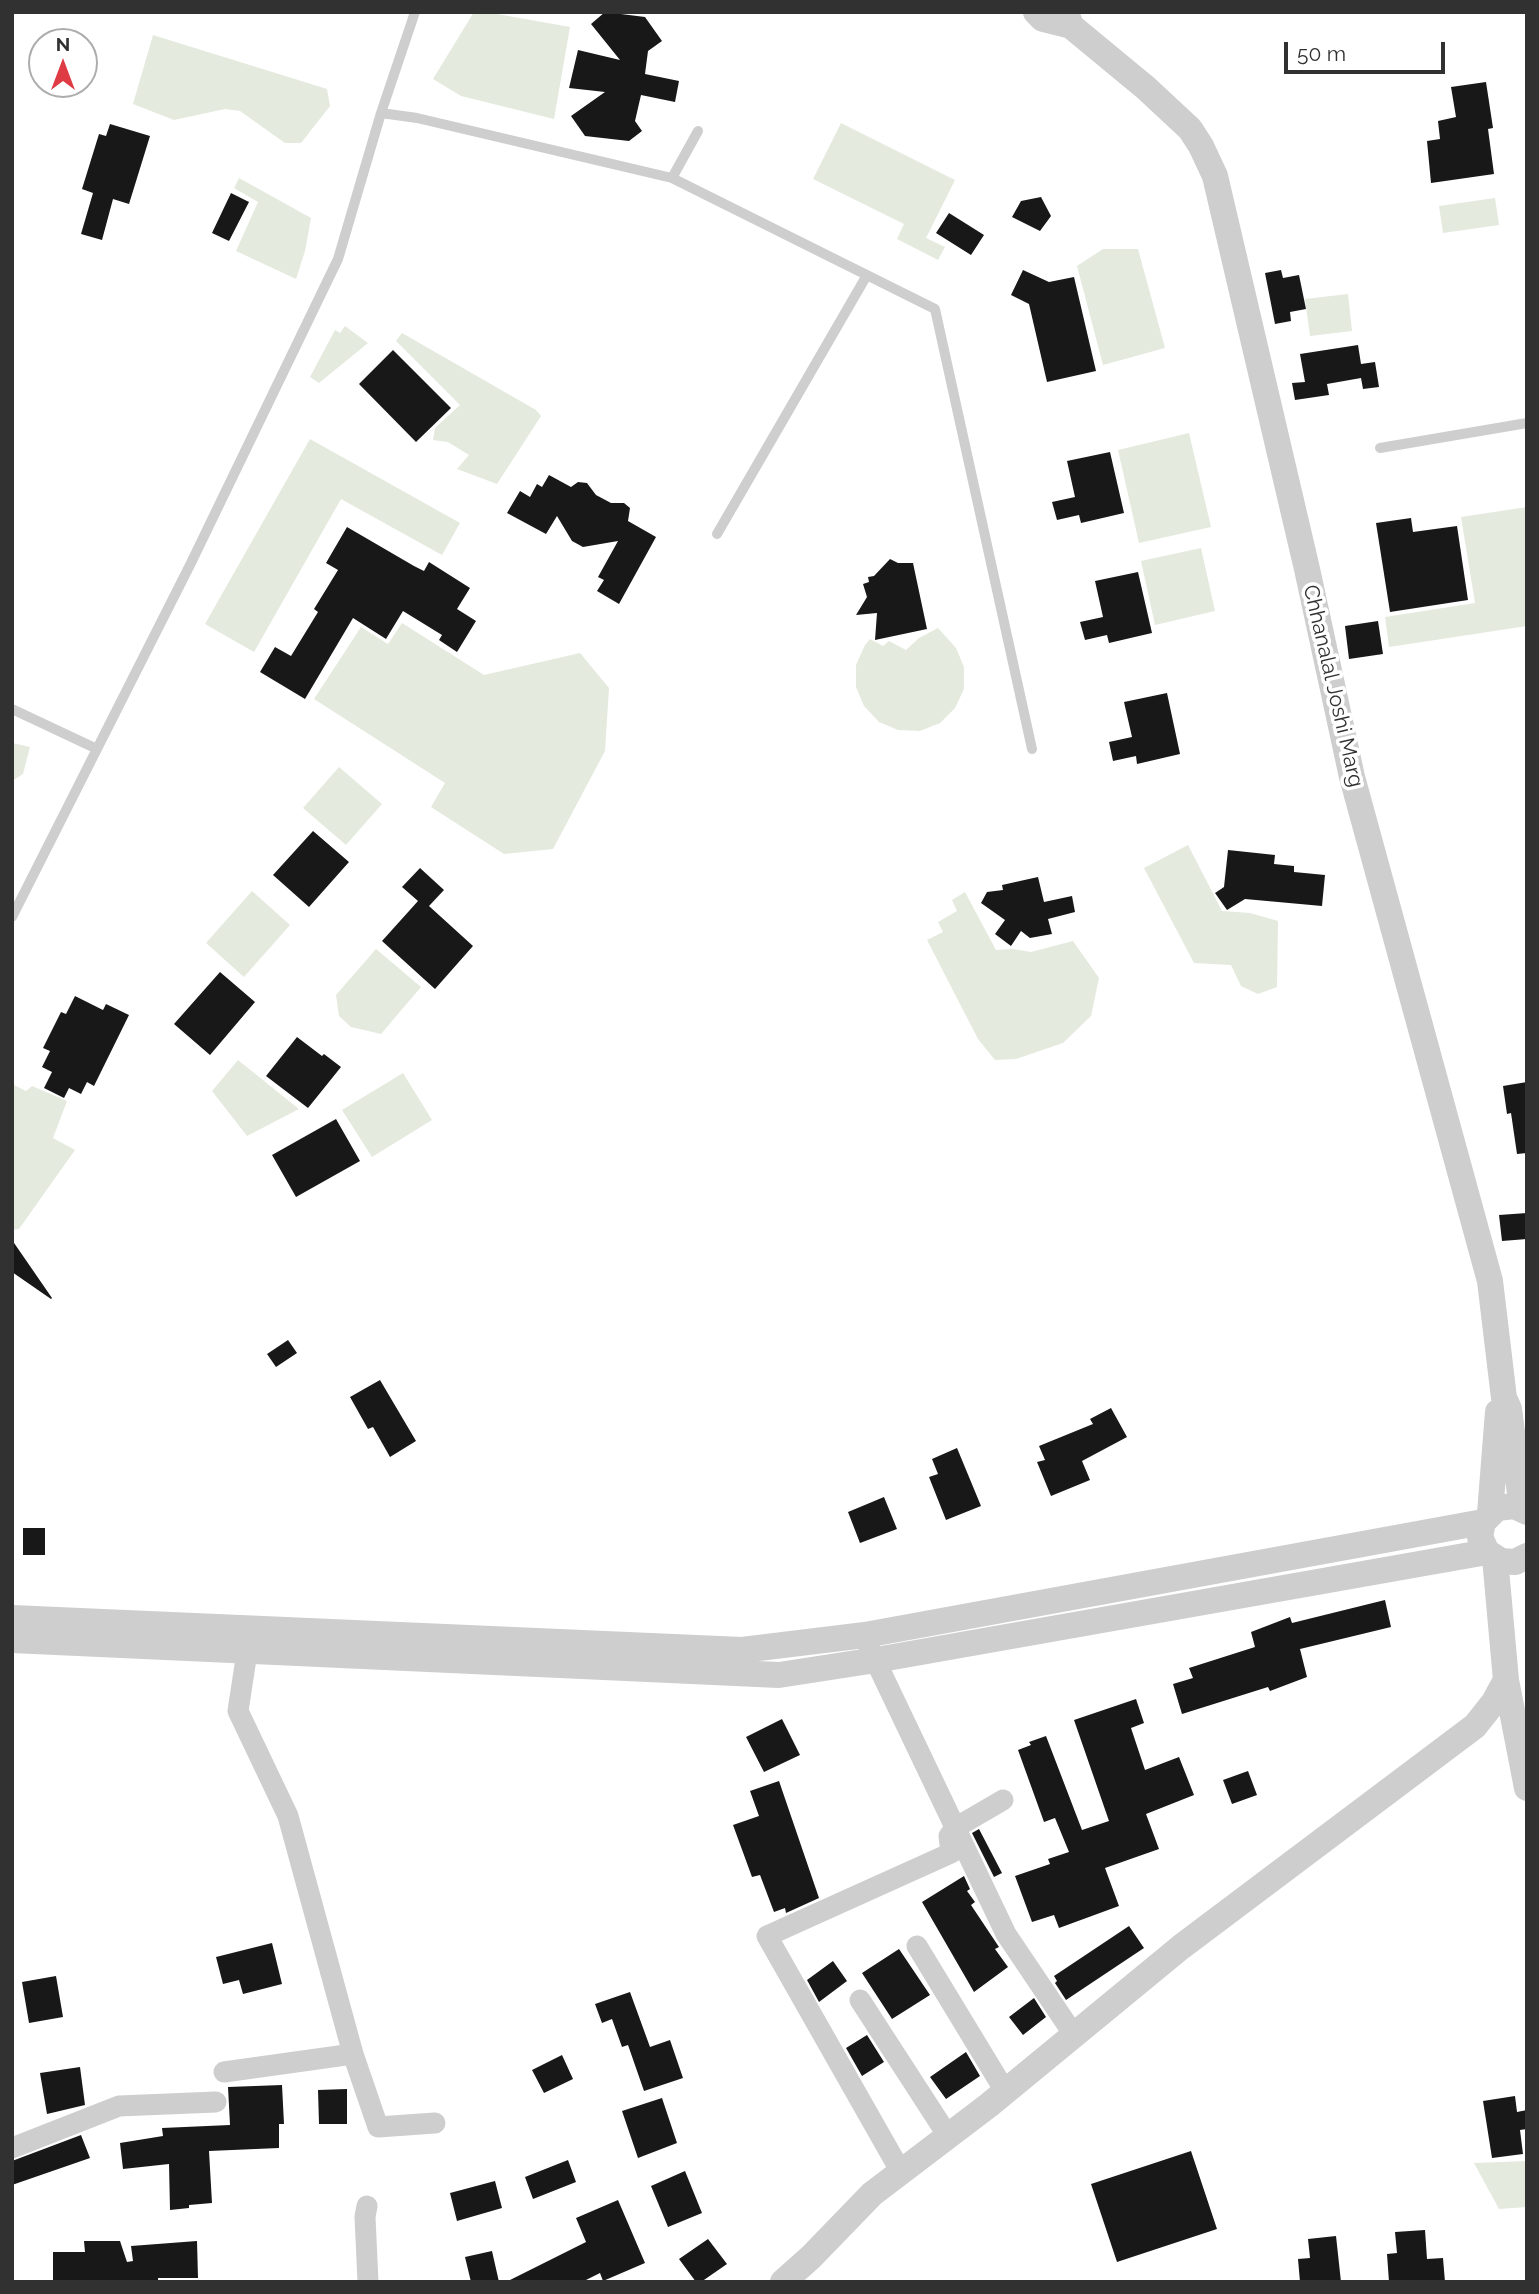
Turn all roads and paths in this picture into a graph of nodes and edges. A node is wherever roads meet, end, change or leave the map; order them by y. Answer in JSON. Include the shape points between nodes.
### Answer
{"nodes":[{"id":1,"x":415,"y":12,"type":"edge"},
{"id":2,"x":1036,"y":12,"type":"edge"},
{"id":3,"x":1068,"y":19,"type":"edge"},
{"id":4,"x":381,"y":113,"type":"junction"},
{"id":5,"x":698,"y":131,"type":"dead end"},
{"id":6,"x":672,"y":178,"type":"junction"},
{"id":7,"x":867,"y":275,"type":"junction"},
{"id":8,"x":1527,"y":423,"type":"edge"},
{"id":9,"x":1380,"y":448,"type":"dead end"},
{"id":10,"x":717,"y":534,"type":"dead end"},
{"id":11,"x":12,"y":709,"type":"edge"},
{"id":12,"x":97,"y":749,"type":"junction"},
{"id":13,"x":1032,"y":749,"type":"dead end"},
{"id":14,"x":12,"y":917,"type":"edge"},
{"id":15,"x":1504,"y":1398,"type":"junction"},
{"id":16,"x":1524,"y":1511,"type":"edge"},
{"id":17,"x":1486,"y":1517,"type":"junction"},
{"id":18,"x":1491,"y":1555,"type":"junction"},
{"id":19,"x":1527,"y":1556,"type":"edge"},
{"id":20,"x":12,"y":1618,"type":"edge"},
{"id":21,"x":865,"y":1635,"type":"junction"},
{"id":22,"x":12,"y":1640,"type":"edge"},
{"id":23,"x":247,"y":1652,"type":"junction"},
{"id":24,"x":876,"y":1660,"type":"junction"},
{"id":25,"x":1506,"y":1680,"type":"junction"},
{"id":26,"x":1527,"y":1788,"type":"edge"},
{"id":27,"x":1003,"y":1800,"type":"dead end"},
{"id":28,"x":956,"y":1828,"type":"junction"},
{"id":29,"x":917,"y":1946,"type":"dead end"},
{"id":30,"x":860,"y":2000,"type":"dead end"},
{"id":31,"x":1074,"y":2035,"type":"junction"},
{"id":32,"x":353,"y":2054,"type":"junction"},
{"id":33,"x":224,"y":2072,"type":"dead end"},
{"id":34,"x":1005,"y":2091,"type":"junction"},
{"id":35,"x":216,"y":2102,"type":"dead end"},
{"id":36,"x":435,"y":2123,"type":"dead end"},
{"id":37,"x":948,"y":2136,"type":"junction"},
{"id":38,"x":12,"y":2148,"type":"edge"},
{"id":39,"x":901,"y":2172,"type":"junction"},
{"id":40,"x":367,"y":2206,"type":"dead end"},
{"id":41,"x":368,"y":2282,"type":"edge"},
{"id":42,"x":783,"y":2282,"type":"edge"}],
"edges":[{"from":1,"to":4,"type":"lane"},
{"from":2,"to":3,"type":"street","name":"Chhanalal Joshi Marg","via":[[1043,19]]},
{"from":3,"to":15,"type":"street","name":"Chhanalal Joshi Marg","via":[[1190,129],[1215,176],[1352,777],[1490,1281]]},
{"from":4,"to":6,"type":"lane"},
{"from":4,"to":12,"type":"lane","via":[[338,259]]},
{"from":5,"to":6,"type":"lane"},
{"from":6,"to":7,"type":"lane"},
{"from":7,"to":10,"type":"lane"},
{"from":7,"to":13,"type":"lane","via":[[935,309]]},
{"from":8,"to":9,"type":"lane"},
{"from":11,"to":12,"type":"lane"},
{"from":12,"to":14,"type":"lane"},
{"from":15,"to":16,"type":"street","name":"Chhanalal Joshi Marg"},
{"from":15,"to":17,"type":"street","name":"Chhanalal Joshi Marg","via":[[1498,1409]]},
{"from":16,"to":17,"type":"street","via":[[1506,1506]]},
{"from":17,"to":18,"type":"street","name":"Chhanalal Joshi Marg","via":[[1480,1537]]},
{"from":17,"to":21,"type":"street"},
{"from":18,"to":19,"type":"street","via":[[1515,1562]]},
{"from":18,"to":24,"type":"street"},
{"from":18,"to":25,"type":"street","name":"Chhanalal Joshi Marg"},
{"from":20,"to":21,"type":"street","via":[[742,1650]]},
{"from":21,"to":24,"type":"street"},
{"from":22,"to":23,"type":"street"},
{"from":23,"to":24,"type":"street","via":[[779,1675]]},
{"from":23,"to":32,"type":"street","via":[[238,1711],[288,1816]]},
{"from":24,"to":28,"type":"street"},
{"from":25,"to":26,"type":"street","name":"Chhanalal Joshi Marg"},
{"from":25,"to":31,"type":"street","via":[[1475,1726],[1181,1947]]},
{"from":27,"to":28,"type":"street"},
{"from":28,"to":31,"type":"street","via":[[1006,1934]]},
{"from":28,"to":39,"type":"street","via":[[949,1836],[951,1853],[767,1936]]},
{"from":29,"to":34,"type":"street"},
{"from":30,"to":37,"type":"street"},
{"from":31,"to":34,"type":"street"},
{"from":32,"to":33,"type":"street"},
{"from":32,"to":36,"type":"street","via":[[378,2127]]},
{"from":34,"to":37,"type":"street"},
{"from":35,"to":38,"type":"street","via":[[119,2106]]},
{"from":37,"to":39,"type":"street"},
{"from":39,"to":42,"type":"street","via":[[872,2194]]},
{"from":40,"to":41,"type":"street"}]}
